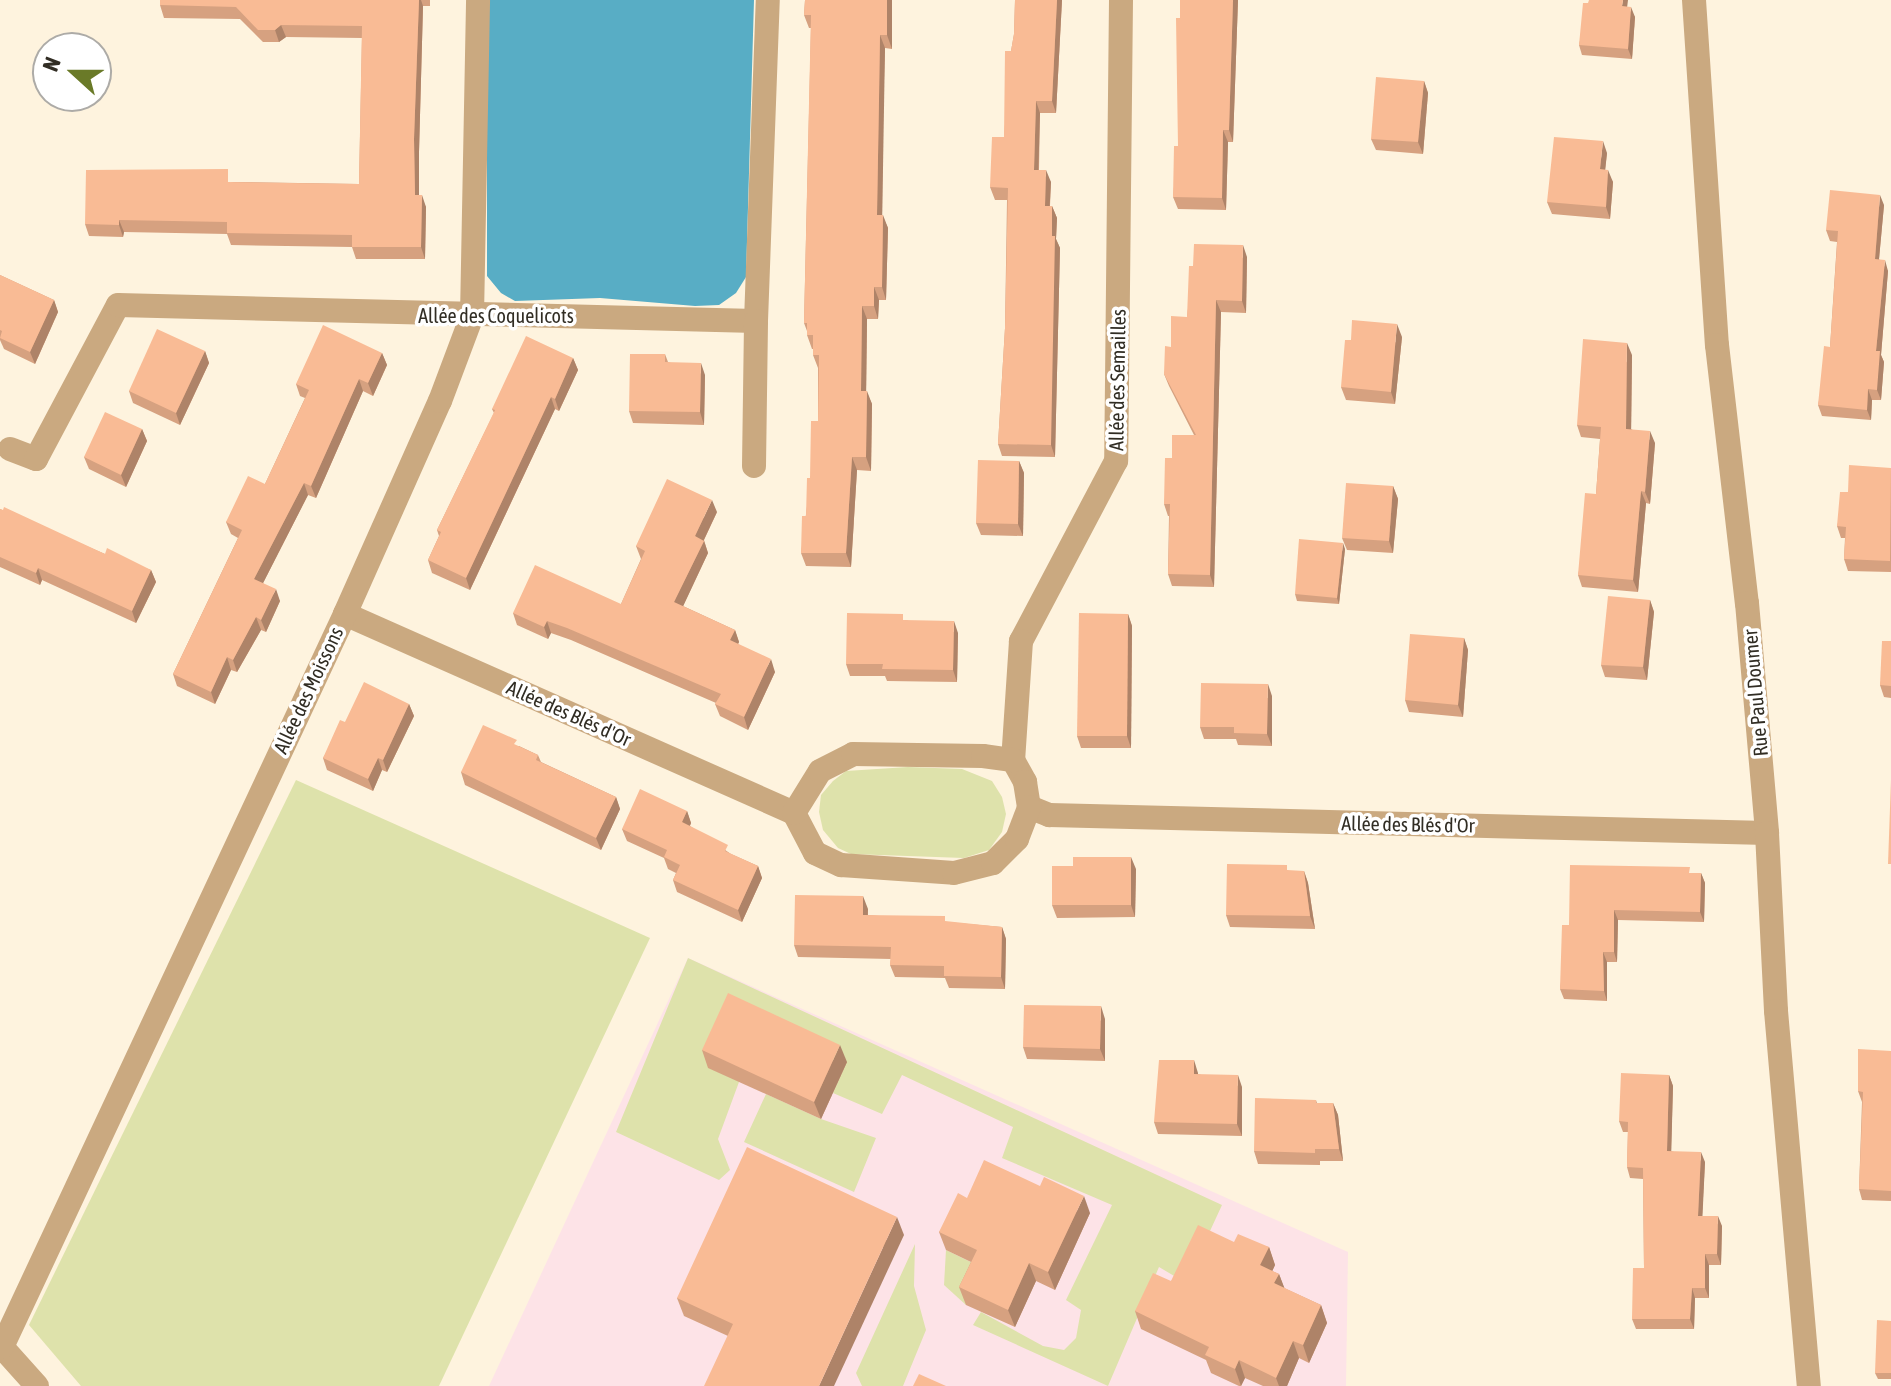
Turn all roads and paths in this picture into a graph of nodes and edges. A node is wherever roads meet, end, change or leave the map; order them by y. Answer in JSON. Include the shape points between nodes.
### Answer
{"nodes":[{"id":1,"x":478,"y":0,"type":"edge"},
{"id":2,"x":768,"y":0,"type":"edge"},
{"id":3,"x":1121,"y":0,"type":"edge"},
{"id":4,"x":1694,"y":0,"type":"edge"},
{"id":5,"x":472,"y":316,"type":"junction"},
{"id":6,"x":756,"y":321,"type":"junction"},
{"id":7,"x":10,"y":449,"type":"dead end"},
{"id":8,"x":754,"y":466,"type":"dead end"},
{"id":9,"x":345,"y":614,"type":"junction"},
{"id":10,"x":1013,"y":760,"type":"junction"},
{"id":11,"x":1039,"y":811,"type":"junction"},
{"id":12,"x":794,"y":813,"type":"junction"},
{"id":13,"x":1767,"y":833,"type":"junction"},
{"id":14,"x":37,"y":1386,"type":"edge"},
{"id":15,"x":1809,"y":1386,"type":"edge"}],
"edges":[{"from":1,"to":5,"type":"street","name":"Allée des Moissons"},
{"from":2,"to":6,"type":"street"},
{"from":3,"to":10,"type":"street","name":"Allée des Semailles","via":[[1116,461],[1021,641]]},
{"from":4,"to":13,"type":"street","name":"Rue Paul Doumer","via":[[1717,345]]},
{"from":5,"to":6,"type":"street","name":"Allée des Coquelicots"},
{"from":5,"to":7,"type":"street","name":"Allée des Coquelicots","via":[[118,305],[36,459]]},
{"from":5,"to":9,"type":"street","name":"Allée des Moissons"},
{"from":6,"to":8,"type":"street"},
{"from":9,"to":12,"type":"street","name":"Allée des Blés d'Or"},
{"from":9,"to":14,"type":"street","name":"Allée des Moissons","via":[[2,1347]]},
{"from":10,"to":11,"type":"street","name":"Allée des Semailles"},
{"from":10,"to":12,"type":"street","via":[[853,754],[820,771]]},
{"from":11,"to":12,"type":"street","via":[[993,863],[954,873],[841,865],[815,853]]},
{"from":11,"to":13,"type":"street","name":"Allée des Blés d'Or"},
{"from":13,"to":15,"type":"street","name":"Rue Paul Doumer","via":[[1776,1011]]}]}
